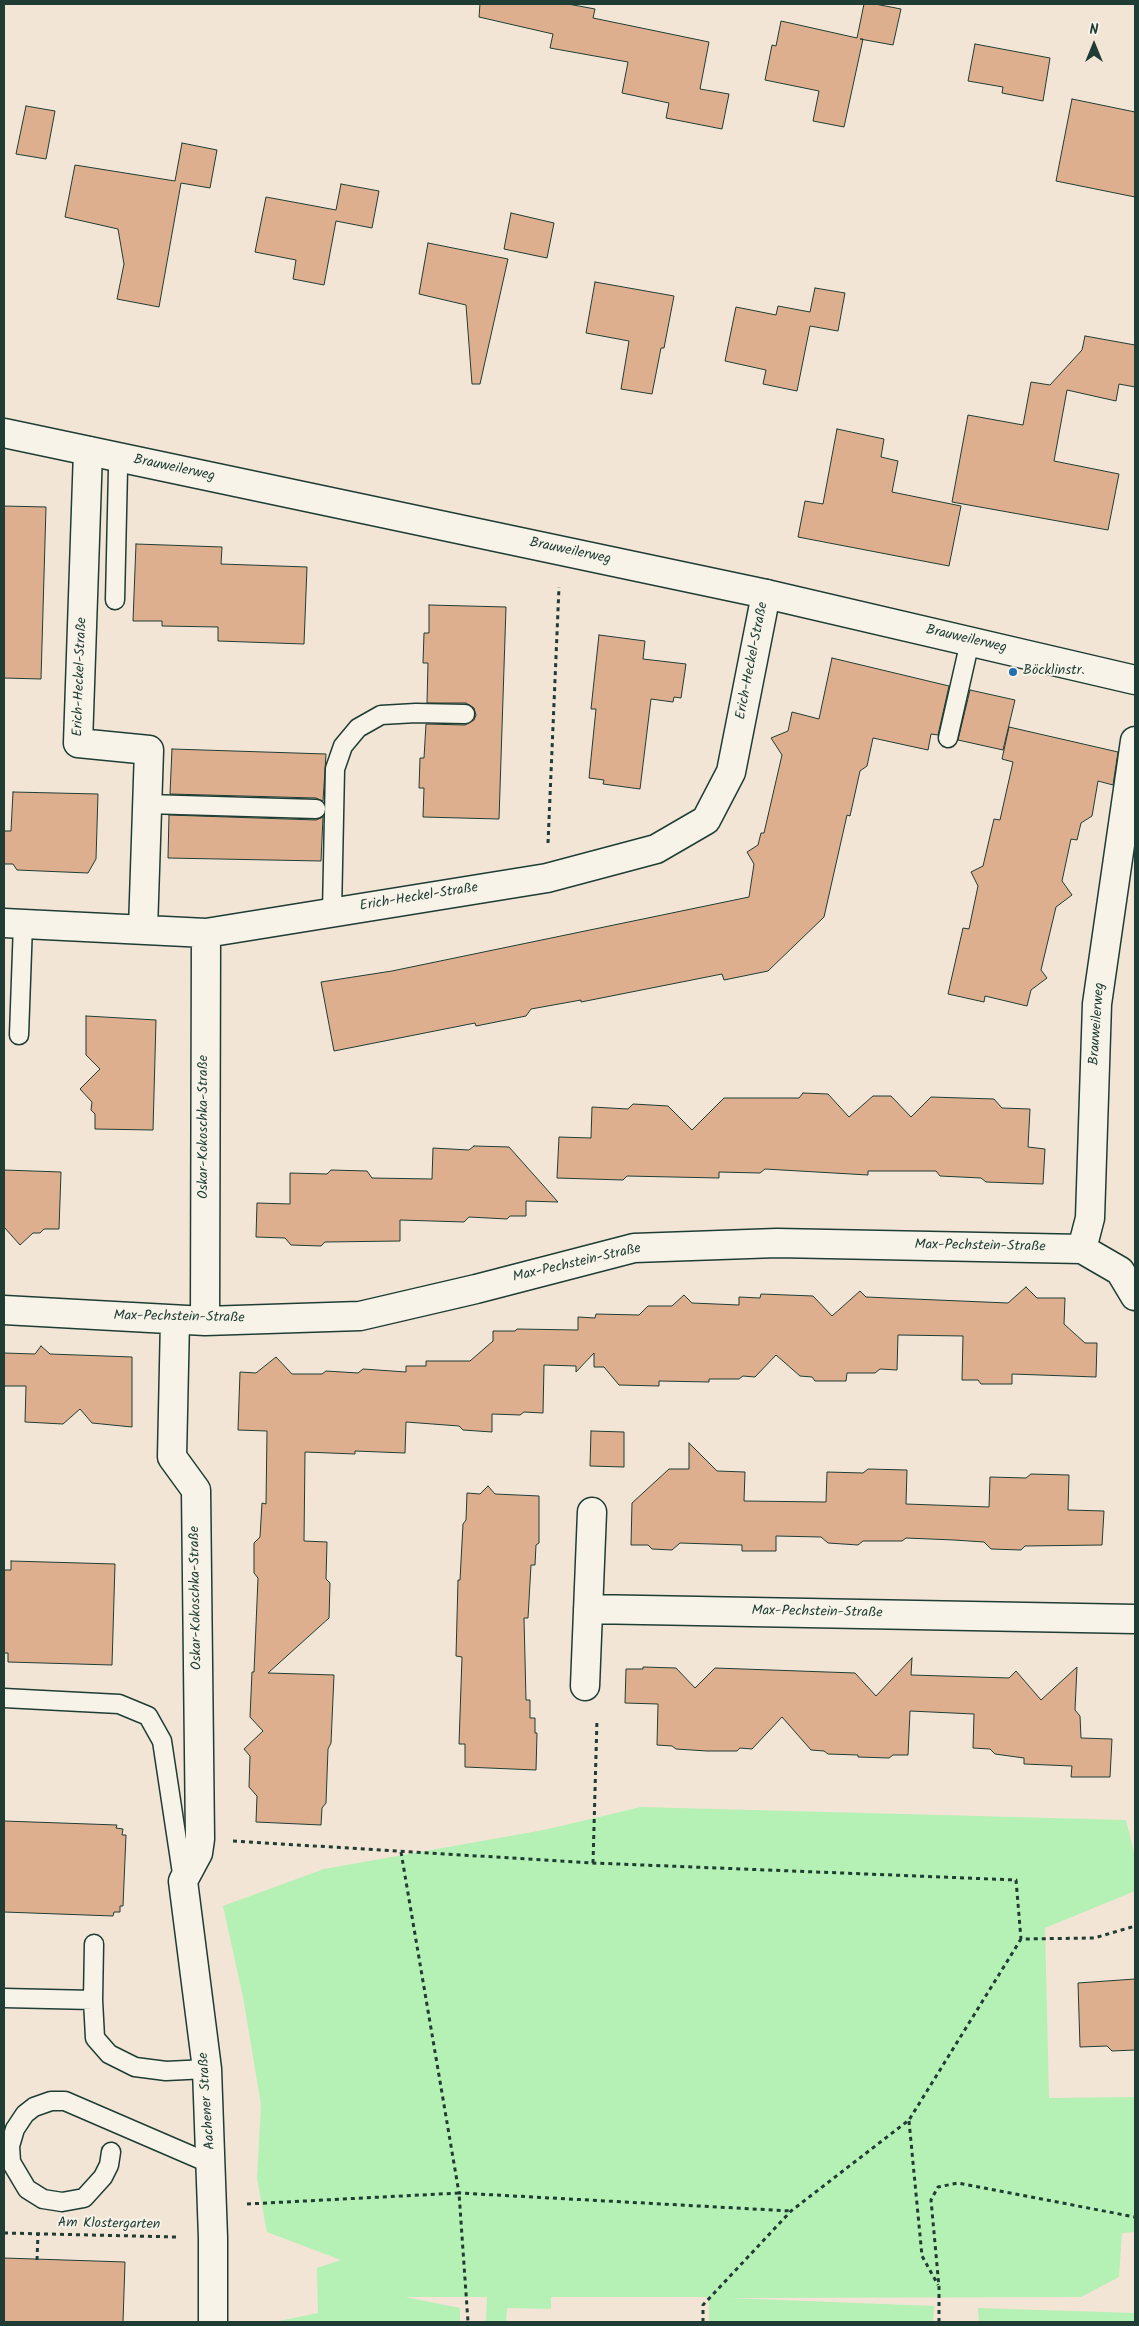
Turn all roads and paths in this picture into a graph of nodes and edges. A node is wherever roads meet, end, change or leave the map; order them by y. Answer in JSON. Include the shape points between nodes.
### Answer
{"nodes":[{"id":1,"x":4,"y":432,"type":"edge"},
{"id":2,"x":88,"y":451,"type":"junction"},
{"id":3,"x":120,"y":458,"type":"junction"},
{"id":4,"x":561,"y":550,"type":"junction"},
{"id":5,"x":766,"y":594,"type":"junction"},
{"id":6,"x":115,"y":600,"type":"dead end"},
{"id":7,"x":970,"y":641,"type":"junction"},
{"id":8,"x":1135,"y":680,"type":"edge"},
{"id":9,"x":464,"y":714,"type":"dead end"},
{"id":10,"x":948,"y":738,"type":"dead end"},
{"id":11,"x":1135,"y":741,"type":"edge"},
{"id":12,"x":147,"y":804,"type":"junction"},
{"id":13,"x":316,"y":809,"type":"dead end"},
{"id":14,"x":547,"y":878,"type":"junction"},
{"id":15,"x":332,"y":912,"type":"junction"},
{"id":16,"x":14,"y":924,"type":"edge"},
{"id":17,"x":143,"y":929,"type":"junction"},
{"id":18,"x":206,"y":933,"type":"junction"},
{"id":19,"x":19,"y":1035,"type":"dead end"},
{"id":20,"x":1082,"y":1249,"type":"junction"},
{"id":21,"x":1135,"y":1296,"type":"edge"},
{"id":22,"x":4,"y":1310,"type":"edge"},
{"id":23,"x":175,"y":1320,"type":"junction"},
{"id":24,"x":205,"y":1321,"type":"junction"},
{"id":25,"x":592,"y":1512,"type":"dead end"},
{"id":26,"x":588,"y":1609,"type":"junction"},
{"id":27,"x":1135,"y":1618,"type":"edge"},
{"id":28,"x":585,"y":1686,"type":"joint"},
{"id":29,"x":4,"y":1698,"type":"edge"},
{"id":30,"x":200,"y":1839,"type":"junction"},
{"id":31,"x":400,"y":1852,"type":"junction"},
{"id":32,"x":593,"y":1863,"type":"junction"},
{"id":33,"x":183,"y":1881,"type":"junction"},
{"id":34,"x":1135,"y":1926,"type":"edge"},
{"id":35,"x":1021,"y":1939,"type":"junction"},
{"id":36,"x":94,"y":1944,"type":"dead end"},
{"id":37,"x":4,"y":1998,"type":"edge"},
{"id":38,"x":93,"y":2000,"type":"junction"},
{"id":39,"x":207,"y":2069,"type":"junction"},
{"id":40,"x":909,"y":2120,"type":"junction"},
{"id":41,"x":111,"y":2152,"type":"dead end"},
{"id":42,"x":211,"y":2164,"type":"junction"},
{"id":43,"x":459,"y":2193,"type":"junction"},
{"id":44,"x":212,"y":2205,"type":"junction"},
{"id":45,"x":791,"y":2211,"type":"junction"},
{"id":46,"x":1135,"y":2217,"type":"edge"},
{"id":47,"x":4,"y":2233,"type":"edge"},
{"id":48,"x":38,"y":2234,"type":"junction"},
{"id":49,"x":213,"y":2238,"type":"junction"},
{"id":50,"x":37,"y":2260,"type":"dead end"},
{"id":51,"x":939,"y":2287,"type":"junction"},
{"id":52,"x":213,"y":2322,"type":"edge"},
{"id":53,"x":468,"y":2322,"type":"edge"},
{"id":54,"x":703,"y":2322,"type":"edge"},
{"id":55,"x":938,"y":2322,"type":"edge"}],
"edges":[{"from":1,"to":2,"type":"street","name":"Brauweilerweg"},
{"from":2,"to":3,"type":"street","name":"Brauweilerweg"},
{"from":2,"to":12,"type":"street","name":"Erich-Heckel-Straße","via":[[78,743],[149,750]]},
{"from":3,"to":4,"type":"street","name":"Brauweilerweg"},
{"from":3,"to":6,"type":"lane"},
{"from":4,"to":5,"type":"street","name":"Brauweilerweg"},
{"from":4,"to":14,"type":"path"},
{"from":5,"to":7,"type":"street","name":"Brauweilerweg"},
{"from":5,"to":14,"type":"street","name":"Erich-Heckel-Straße","via":[[731,772],[706,820],[656,849]]},
{"from":7,"to":8,"type":"street","name":"Brauweilerweg"},
{"from":7,"to":10,"type":"lane"},
{"from":9,"to":15,"type":"lane","via":[[381,715],[358,728],[343,746],[335,769]]},
{"from":11,"to":20,"type":"street","name":"Brauweilerweg","via":[[1097,1004],[1090,1218]]},
{"from":12,"to":13,"type":"lane"},
{"from":12,"to":17,"type":"street","name":"Erich-Heckel-Straße"},
{"from":14,"to":15,"type":"street","name":"Erich-Heckel-Straße"},
{"from":15,"to":18,"type":"street","name":"Erich-Heckel-Straße"},
{"from":16,"to":17,"type":"street","name":"Erich-Heckel-Straße"},
{"from":16,"to":19,"type":"lane"},
{"from":17,"to":18,"type":"street","name":"Erich-Heckel-Straße"},
{"from":18,"to":24,"type":"street","name":"Oskar-Kokoschka-Straße"},
{"from":20,"to":21,"type":"street","name":"Max-Pechstein-Straße","via":[[1120,1271]]},
{"from":20,"to":24,"type":"street","name":"Max-Pechstein-Straße","via":[[777,1243],[634,1248],[360,1316]]},
{"from":22,"to":23,"type":"street","name":"Max-Pechstein-Straße"},
{"from":23,"to":24,"type":"street","name":"Max-Pechstein-Straße"},
{"from":23,"to":30,"type":"street","name":"Oskar-Kokoschka-Straße","via":[[172,1457],[196,1490]]},
{"from":25,"to":26,"type":"street"},
{"from":26,"to":27,"type":"street","name":"Max-Pechstein-Straße"},
{"from":26,"to":28,"type":"street"},
{"from":28,"to":32,"type":"path","via":[[598,1705]]},
{"from":29,"to":33,"type":"lane","via":[[119,1704],[148,1716],[162,1741]]},
{"from":30,"to":31,"type":"path"},
{"from":30,"to":33,"type":"street","name":"Oskar-Kokoschka-Straße","via":[[198,1854]]},
{"from":31,"to":32,"type":"path"},
{"from":31,"to":43,"type":"path"},
{"from":32,"to":35,"type":"path","via":[[1016,1880]]},
{"from":33,"to":39,"type":"street","name":"Aachener Straße"},
{"from":34,"to":35,"type":"path","via":[[1094,1938]]},
{"from":35,"to":40,"type":"path"},
{"from":36,"to":38,"type":"lane"},
{"from":37,"to":38,"type":"lane"},
{"from":38,"to":39,"type":"lane","via":[[95,2038],[109,2054],[135,2067],[166,2071]]},
{"from":39,"to":42,"type":"street","name":"Aachener Straße"},
{"from":40,"to":45,"type":"path"},
{"from":40,"to":51,"type":"path","via":[[922,2256]]},
{"from":41,"to":42,"type":"lane","via":[[103,2177],[84,2198],[62,2202],[43,2199],[27,2189],[11,2162],[10,2146],[15,2129],[34,2106],[65,2101]]},
{"from":42,"to":44,"type":"street","name":"Aachener Straße"},
{"from":43,"to":44,"type":"path"},
{"from":43,"to":45,"type":"path"},
{"from":43,"to":53,"type":"path"},
{"from":44,"to":49,"type":"street","name":"Aachener Straße"},
{"from":45,"to":54,"type":"path","via":[[703,2305]]},
{"from":46,"to":51,"type":"path","via":[[958,2183],[938,2187],[931,2200]]},
{"from":47,"to":48,"type":"path","name":"Am Klostergarten"},
{"from":48,"to":49,"type":"path","name":"Am Klostergarten"},
{"from":48,"to":50,"type":"path"},
{"from":49,"to":52,"type":"street","name":"Aachener Straße"},
{"from":51,"to":55,"type":"path"}]}
